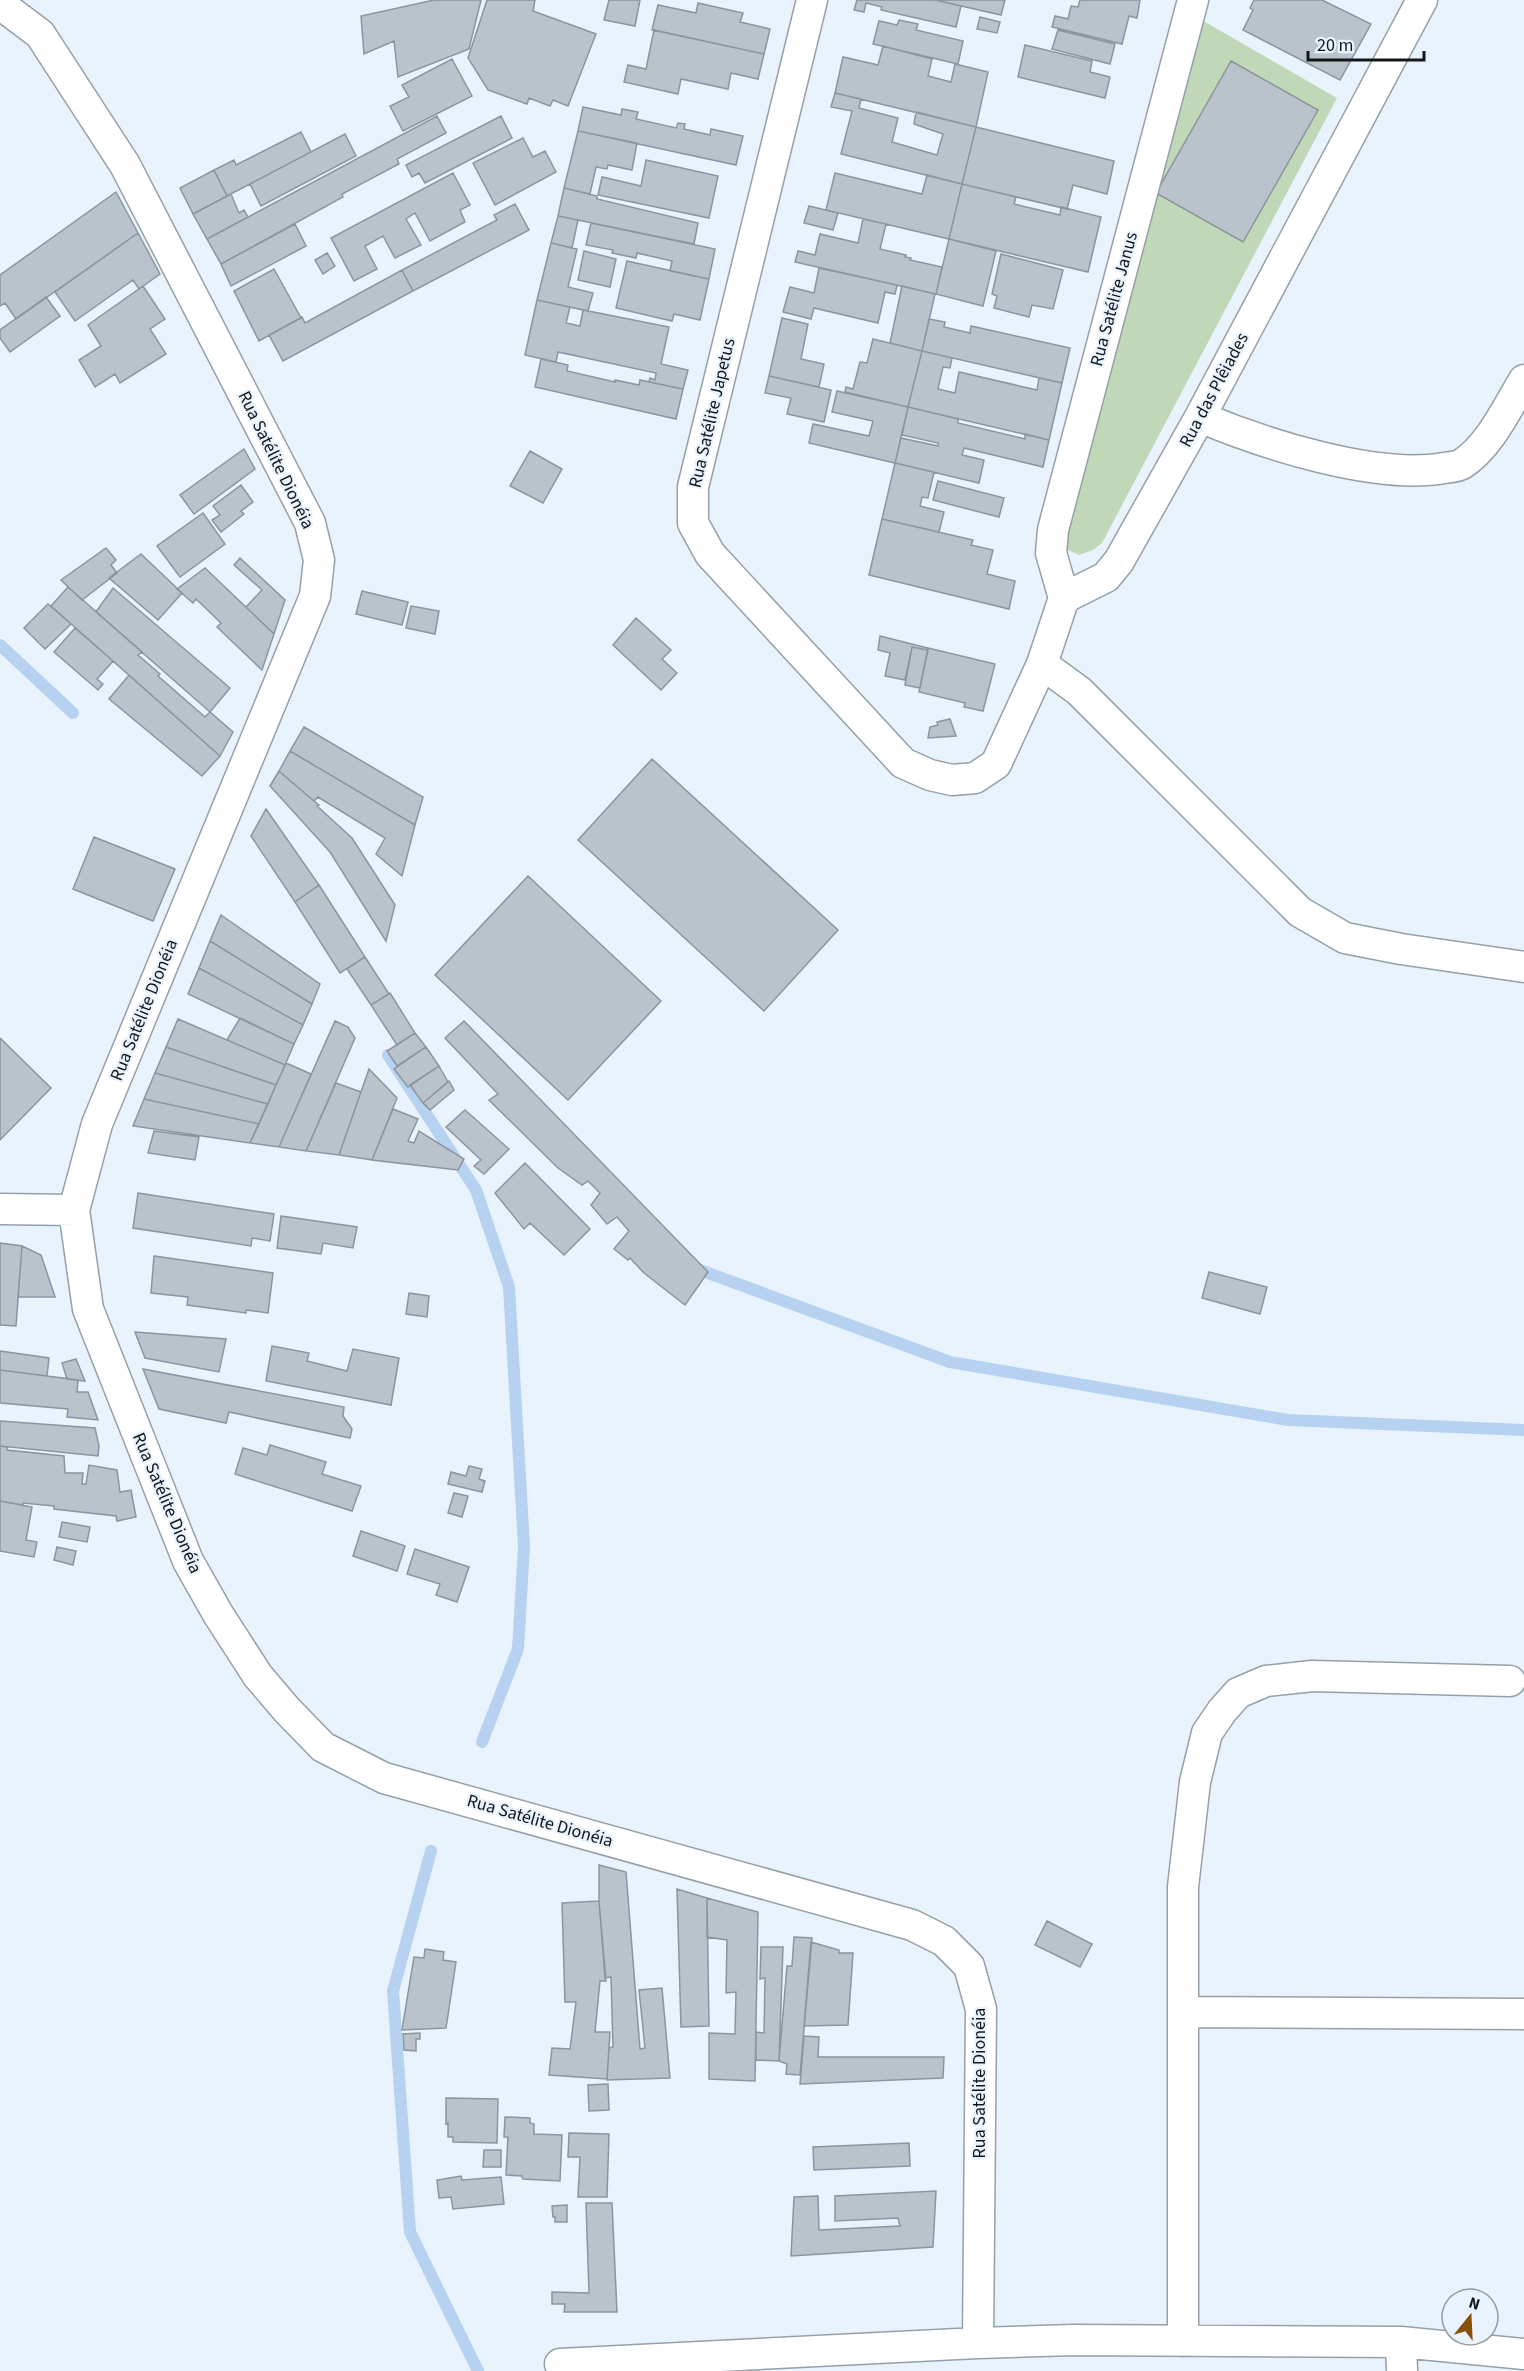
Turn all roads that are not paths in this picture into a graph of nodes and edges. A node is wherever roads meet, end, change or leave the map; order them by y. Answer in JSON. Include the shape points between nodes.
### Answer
{"nodes":[{"id":1,"x":812,"y":0,"type":"edge"},
{"id":2,"x":1194,"y":0,"type":"edge"},
{"id":3,"x":1422,"y":0,"type":"edge"},
{"id":4,"x":0,"y":4,"type":"edge"},
{"id":5,"x":1524,"y":380,"type":"edge"},
{"id":6,"x":1200,"y":417,"type":"junction"},
{"id":7,"x":1064,"y":598,"type":"junction"},
{"id":8,"x":1042,"y":664,"type":"junction"},
{"id":9,"x":1524,"y":967,"type":"edge"},
{"id":10,"x":0,"y":1209,"type":"edge"},
{"id":11,"x":74,"y":1210,"type":"junction"},
{"id":12,"x":1510,"y":1681,"type":"dead end"},
{"id":13,"x":1183,"y":2012,"type":"junction"},
{"id":14,"x":1524,"y":2014,"type":"edge"},
{"id":15,"x":1183,"y":2341,"type":"junction"},
{"id":16,"x":1401,"y":2342,"type":"junction"},
{"id":17,"x":978,"y":2343,"type":"junction"},
{"id":18,"x":1524,"y":2354,"type":"edge"},
{"id":19,"x":560,"y":2364,"type":"dead end"},
{"id":20,"x":1402,"y":2371,"type":"edge"}],
"edges":[{"from":1,"to":8,"type":"street","name":"Rua Satélite Japetus","via":[[693,487],[693,523],[710,554],[903,763],[930,775],[952,780],[975,778],[996,764]]},
{"from":2,"to":7,"type":"street","name":"Rua Satélite Janus","via":[[1053,530],[1052,553]]},
{"from":3,"to":6,"type":"street","name":"Rua das Plêiades"},
{"from":4,"to":11,"type":"street","name":"Rua Satélite Dionéia","via":[[40,34],[125,165],[310,523],[319,560],[315,596],[97,1124]]},
{"from":5,"to":6,"type":"street","via":[[1482,445],[1460,465],[1432,470],[1403,471],[1338,461],[1241,434]]},
{"from":6,"to":7,"type":"street","name":"Rua das Plêiades","via":[[1119,561],[1106,577]]},
{"from":7,"to":8,"type":"street"},
{"from":8,"to":9,"type":"street","via":[[1079,691],[1300,912],[1345,938]]},
{"from":10,"to":11,"type":"street"},
{"from":11,"to":17,"type":"street","name":"Rua Satélite Dionéia","via":[[88,1309],[188,1561],[258,1676],[323,1747],[384,1778],[912,1925],[944,1941],[969,1966],[981,2009]]},
{"from":12,"to":13,"type":"street","via":[[1312,1676],[1266,1681],[1238,1693],[1207,1733],[1195,1782],[1183,1887]]},
{"from":13,"to":14,"type":"street"},
{"from":13,"to":15,"type":"street"},
{"from":15,"to":16,"type":"street"},
{"from":15,"to":17,"type":"street"},
{"from":16,"to":18,"type":"street"},
{"from":16,"to":20,"type":"street"},
{"from":17,"to":19,"type":"street"}]}
